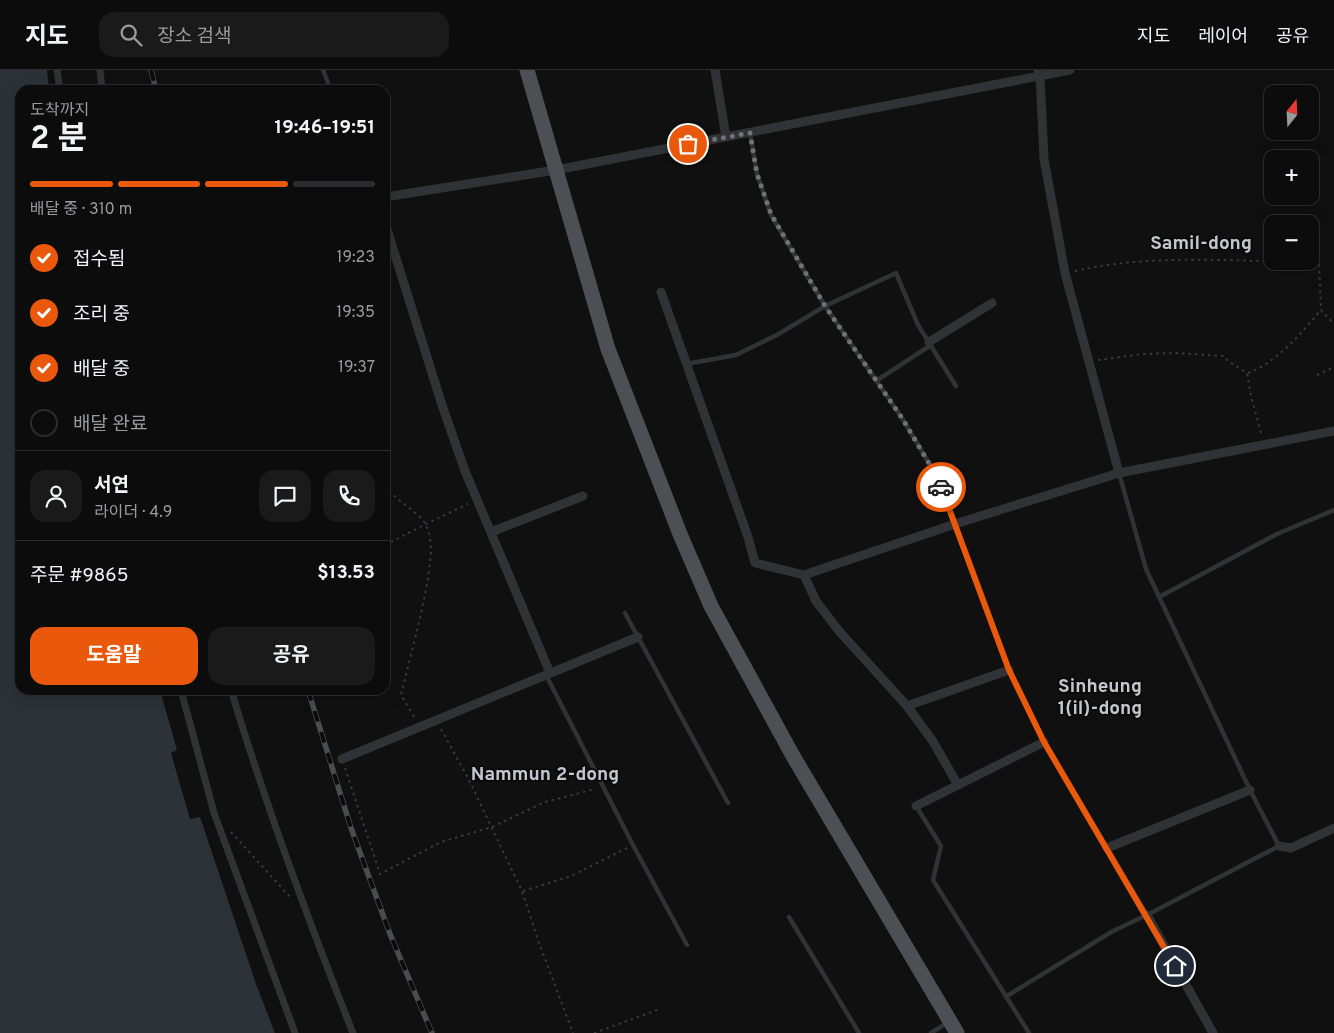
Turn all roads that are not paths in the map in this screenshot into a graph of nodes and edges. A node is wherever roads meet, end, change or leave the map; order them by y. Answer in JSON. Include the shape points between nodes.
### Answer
{"nodes":[{"id":1,"x":57,"y":70,"type":"edge"},
{"id":2,"x":100,"y":70,"type":"edge"},
{"id":3,"x":322,"y":70,"type":"edge"},
{"id":4,"x":527,"y":70,"type":"edge"},
{"id":5,"x":715,"y":70,"type":"edge"},
{"id":6,"x":1070,"y":70,"type":"edge"},
{"id":7,"x":1040,"y":72,"type":"edge"},
{"id":8,"x":59,"y":85,"type":"edge"},
{"id":9,"x":102,"y":85,"type":"edge"},
{"id":10,"x":329,"y":85,"type":"edge"},
{"id":11,"x":750,"y":133,"type":"junction"},
{"id":12,"x":726,"y":137,"type":"junction"},
{"id":13,"x":556,"y":170,"type":"junction"},
{"id":14,"x":390,"y":196,"type":"edge"},
{"id":15,"x":390,"y":239,"type":"edge"},
{"id":16,"x":661,"y":292,"type":"dead end"},
{"id":17,"x":992,"y":303,"type":"dead end"},
{"id":18,"x":825,"y":306,"type":"junction"},
{"id":19,"x":930,"y":343,"type":"junction"},
{"id":20,"x":686,"y":364,"type":"junction"},
{"id":21,"x":876,"y":381,"type":"junction"},
{"id":22,"x":956,"y":386,"type":"dead end"},
{"id":23,"x":1334,"y":431,"type":"edge"},
{"id":24,"x":1119,"y":473,"type":"junction"},
{"id":25,"x":583,"y":496,"type":"dead end"},
{"id":26,"x":1334,"y":510,"type":"edge"},
{"id":27,"x":955,"y":524,"type":"junction"},
{"id":28,"x":491,"y":532,"type":"junction"},
{"id":29,"x":804,"y":575,"type":"junction"},
{"id":30,"x":1159,"y":597,"type":"junction"},
{"id":31,"x":625,"y":613,"type":"dead end"},
{"id":32,"x":638,"y":637,"type":"junction"},
{"id":33,"x":1009,"y":670,"type":"junction"},
{"id":34,"x":548,"y":674,"type":"junction"},
{"id":35,"x":182,"y":695,"type":"edge"},
{"id":36,"x":232,"y":695,"type":"edge"},
{"id":37,"x":908,"y":706,"type":"junction"},
{"id":38,"x":1044,"y":742,"type":"junction"},
{"id":39,"x":342,"y":759,"type":"road end"},
{"id":40,"x":958,"y":785,"type":"junction"},
{"id":41,"x":1250,"y":790,"type":"junction"},
{"id":42,"x":728,"y":803,"type":"dead end"},
{"id":43,"x":916,"y":806,"type":"joint"},
{"id":44,"x":1334,"y":828,"type":"edge"},
{"id":45,"x":1279,"y":846,"type":"junction"},
{"id":46,"x":1107,"y":848,"type":"junction"},
{"id":47,"x":1147,"y":915,"type":"junction"},
{"id":48,"x":789,"y":917,"type":"dead end"},
{"id":49,"x":687,"y":945,"type":"dead end"},
{"id":50,"x":1007,"y":996,"type":"junction"},
{"id":51,"x":954,"y":1027,"type":"edge"},
{"id":52,"x":295,"y":1033,"type":"edge"},
{"id":53,"x":353,"y":1033,"type":"edge"},
{"id":54,"x":859,"y":1033,"type":"edge"},
{"id":55,"x":931,"y":1033,"type":"edge"},
{"id":56,"x":1029,"y":1033,"type":"edge"},
{"id":57,"x":1212,"y":1033,"type":"edge"}],
"edges":[{"from":1,"to":8,"type":"street"},
{"from":2,"to":9,"type":"street"},
{"from":3,"to":10,"type":"lane"},
{"from":4,"to":13,"type":"main road"},
{"from":5,"to":12,"type":"street"},
{"from":6,"to":7,"type":"street"},
{"from":7,"to":11,"type":"street"},
{"from":7,"to":24,"type":"street","via":[[1044,159],[1065,273]]},
{"from":11,"to":12,"type":"street"},
{"from":11,"to":18,"type":"lane","via":[[757,174],[771,214]]},
{"from":12,"to":13,"type":"street"},
{"from":13,"to":14,"type":"street"},
{"from":13,"to":51,"type":"main road","via":[[608,349],[711,606],[793,756]]},
{"from":15,"to":28,"type":"street","via":[[442,405]]},
{"from":16,"to":20,"type":"street"},
{"from":17,"to":19,"type":"street"},
{"from":18,"to":19,"type":"lane","via":[[896,273],[918,325]]},
{"from":18,"to":20,"type":"lane","via":[[777,336],[736,355]]},
{"from":18,"to":21,"type":"lane"},
{"from":19,"to":21,"type":"lane"},
{"from":19,"to":22,"type":"lane"},
{"from":20,"to":29,"type":"street","via":[[755,563]]},
{"from":21,"to":27,"type":"lane","via":[[936,475]]},
{"from":23,"to":24,"type":"street"},
{"from":24,"to":27,"type":"street"},
{"from":24,"to":30,"type":"lane","via":[[1146,570]]},
{"from":25,"to":28,"type":"street"},
{"from":26,"to":30,"type":"lane","via":[[1277,534]]},
{"from":27,"to":29,"type":"street"},
{"from":27,"to":33,"type":"lane"},
{"from":28,"to":34,"type":"street"},
{"from":29,"to":37,"type":"street","via":[[816,601],[839,631]]},
{"from":30,"to":41,"type":"lane"},
{"from":31,"to":32,"type":"lane"},
{"from":32,"to":34,"type":"street"},
{"from":32,"to":42,"type":"lane"},
{"from":33,"to":37,"type":"street"},
{"from":33,"to":38,"type":"lane"},
{"from":34,"to":39,"type":"street"},
{"from":34,"to":49,"type":"lane"},
{"from":35,"to":52,"type":"street","via":[[214,813]]},
{"from":36,"to":53,"type":"street","via":[[255,770]]},
{"from":37,"to":40,"type":"street"},
{"from":38,"to":40,"type":"street"},
{"from":38,"to":46,"type":"lane"},
{"from":40,"to":43,"type":"street"},
{"from":41,"to":45,"type":"lane"},
{"from":41,"to":46,"type":"street"},
{"from":43,"to":50,"type":"lane","via":[[940,846],[933,880]]},
{"from":44,"to":45,"type":"street","via":[[1292,848]]},
{"from":45,"to":47,"type":"lane"},
{"from":46,"to":47,"type":"lane"},
{"from":47,"to":50,"type":"lane","via":[[1113,931]]},
{"from":47,"to":57,"type":"street"},
{"from":48,"to":54,"type":"lane"},
{"from":50,"to":56,"type":"lane"},
{"from":51,"to":55,"type":"lane"}]}
